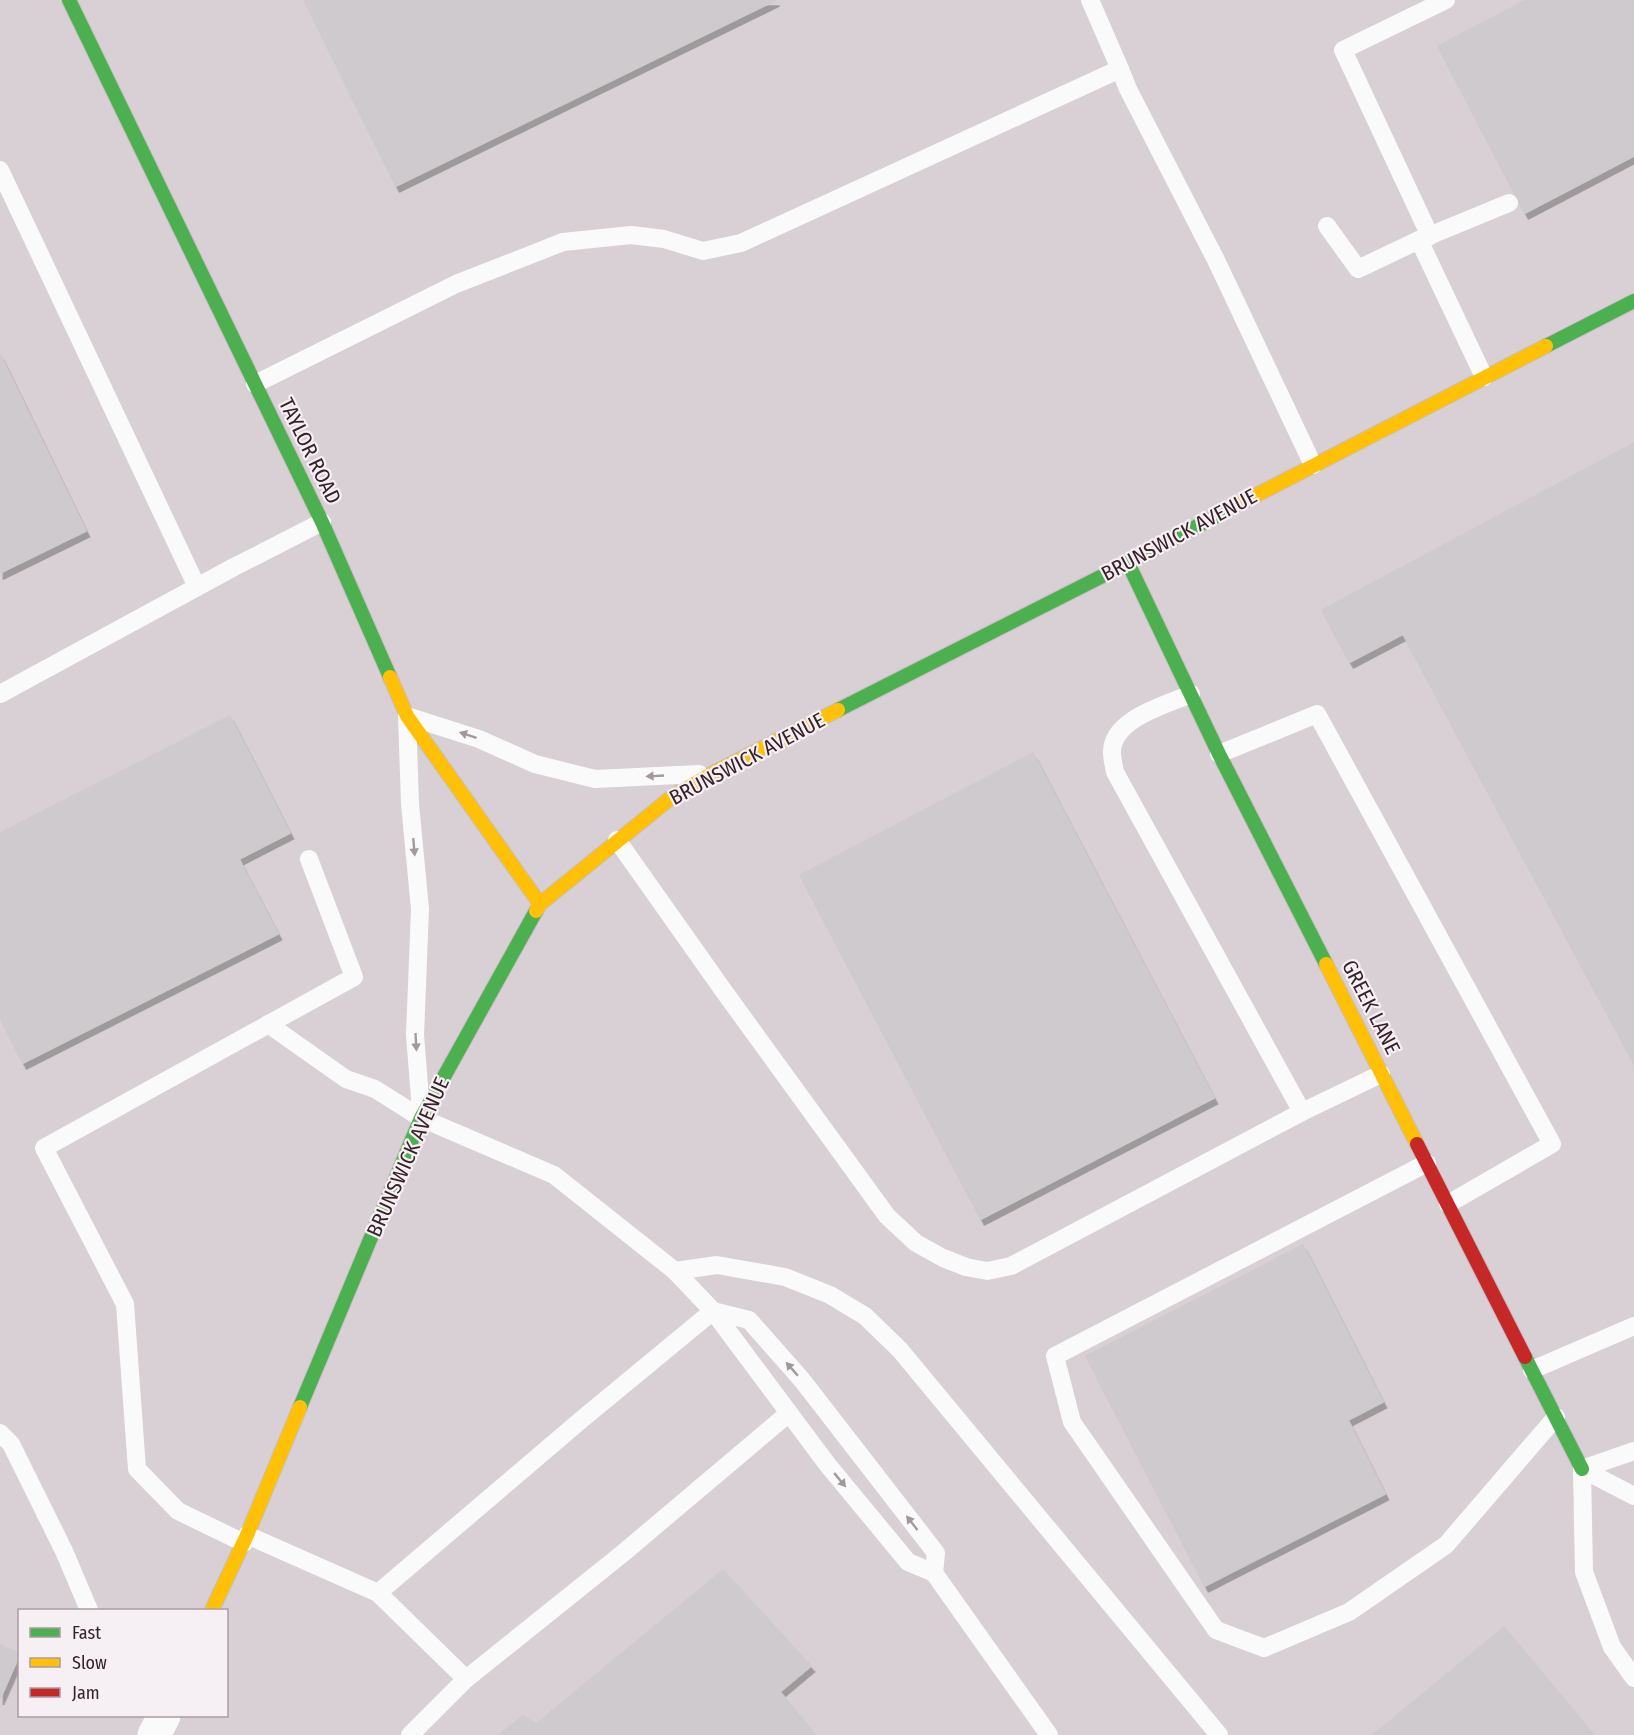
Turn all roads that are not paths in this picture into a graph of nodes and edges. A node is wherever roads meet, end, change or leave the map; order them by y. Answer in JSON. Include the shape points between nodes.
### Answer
{"nodes":[{"id":1,"x":69,"y":0,"type":"edge"},
{"id":2,"x":1090,"y":0,"type":"edge"},
{"id":3,"x":1446,"y":0,"type":"edge"},
{"id":4,"x":1120,"y":69,"type":"junction"},
{"id":5,"x":0,"y":170,"type":"edge"},
{"id":6,"x":1509,"y":203,"type":"dead end"},
{"id":7,"x":1327,"y":226,"type":"dead end"},
{"id":8,"x":1424,"y":238,"type":"junction"},
{"id":9,"x":1634,"y":301,"type":"edge"},
{"id":10,"x":1484,"y":377,"type":"junction"},
{"id":11,"x":255,"y":384,"type":"junction"},
{"id":12,"x":1313,"y":465,"type":"junction"},
{"id":13,"x":322,"y":522,"type":"junction"},
{"id":14,"x":1128,"y":562,"type":"junction"},
{"id":15,"x":198,"y":587,"type":"junction"},
{"id":16,"x":0,"y":694,"type":"edge"},
{"id":17,"x":1191,"y":694,"type":"junction"},
{"id":18,"x":407,"y":716,"type":"junction"},
{"id":19,"x":1219,"y":754,"type":"junction"},
{"id":20,"x":713,"y":773,"type":"junction"},
{"id":21,"x":617,"y":840,"type":"junction"},
{"id":22,"x":309,"y":859,"type":"dead end"},
{"id":23,"x":540,"y":904,"type":"junction"},
{"id":24,"x":268,"y":1024,"type":"junction"},
{"id":25,"x":1381,"y":1074,"type":"junction"},
{"id":26,"x":1302,"y":1112,"type":"junction"},
{"id":27,"x":421,"y":1118,"type":"junction"},
{"id":28,"x":1427,"y":1163,"type":"junction"},
{"id":29,"x":1448,"y":1204,"type":"junction"},
{"id":30,"x":675,"y":1270,"type":"junction"},
{"id":31,"x":713,"y":1311,"type":"junction"},
{"id":32,"x":1634,"y":1326,"type":"edge"},
{"id":33,"x":1532,"y":1370,"type":"junction"},
{"id":34,"x":789,"y":1413,"type":"junction"},
{"id":35,"x":1556,"y":1417,"type":"junction"},
{"id":36,"x":0,"y":1434,"type":"edge"},
{"id":37,"x":1634,"y":1451,"type":"edge"},
{"id":38,"x":1582,"y":1469,"type":"junction"},
{"id":39,"x":1634,"y":1496,"type":"edge"},
{"id":40,"x":246,"y":1539,"type":"junction"},
{"id":41,"x":934,"y":1573,"type":"junction"},
{"id":42,"x":378,"y":1593,"type":"junction"},
{"id":43,"x":88,"y":1609,"type":"edge"},
{"id":44,"x":213,"y":1609,"type":"edge"},
{"id":45,"x":1634,"y":1678,"type":"edge"},
{"id":46,"x":466,"y":1679,"type":"junction"},
{"id":47,"x":163,"y":1717,"type":"edge"},
{"id":48,"x":154,"y":1735,"type":"edge"},
{"id":49,"x":410,"y":1735,"type":"edge"},
{"id":50,"x":1049,"y":1735,"type":"edge"},
{"id":51,"x":1219,"y":1735,"type":"edge"}],
"edges":[{"from":1,"to":11,"type":"street","name":"TAYLOR ROAD"},
{"from":2,"to":4,"type":"lane"},
{"from":3,"to":8,"type":"lane","via":[[1343,50]]},
{"from":4,"to":11,"type":"lane","via":[[741,243],[704,251],[664,239],[631,235],[563,242],[456,284]]},
{"from":4,"to":12,"type":"lane"},
{"from":5,"to":15,"type":"lane"},
{"from":6,"to":8,"type":"lane"},
{"from":7,"to":8,"type":"lane","via":[[1358,269]]},
{"from":8,"to":10,"type":"lane"},
{"from":9,"to":10,"type":"street","name":"BRUNSWICK AVENUE"},
{"from":10,"to":12,"type":"street","name":"BRUNSWICK AVENUE"},
{"from":11,"to":13,"type":"street","name":"TAYLOR ROAD"},
{"from":12,"to":14,"type":"street","name":"BRUNSWICK AVENUE"},
{"from":13,"to":15,"type":"lane"},
{"from":13,"to":18,"type":"street","name":"TAYLOR ROAD"},
{"from":14,"to":17,"type":"street","name":"GREEK LANE"},
{"from":14,"to":20,"type":"street","name":"BRUNSWICK AVENUE"},
{"from":15,"to":16,"type":"lane"},
{"from":17,"to":19,"type":"street","name":"GREEK LANE"},
{"from":17,"to":26,"type":"lane","via":[[1135,718],[1117,734],[1112,751],[1115,772]]},
{"from":20,"to":18,"type":"lane","one_way":true,"via":[[595,779],[535,764],[479,739]]},
{"from":18,"to":23,"type":"street","name":"TAYLOR ROAD"},
{"from":18,"to":27,"type":"lane","one_way":true,"via":[[420,909],[415,1035]]},
{"from":19,"to":25,"type":"street","name":"GREEK LANE"},
{"from":19,"to":29,"type":"lane","via":[[1317,714],[1552,1144]]},
{"from":20,"to":21,"type":"street","name":"BRUNSWICK AVENUE","via":[[673,796]]},
{"from":21,"to":23,"type":"street","name":"BRUNSWICK AVENUE"},
{"from":21,"to":26,"type":"lane","via":[[887,1216],[916,1243],[966,1267],[987,1270],[1011,1266]]},
{"from":22,"to":24,"type":"lane","via":[[354,977]]},
{"from":23,"to":27,"type":"street","name":"BRUNSWICK AVENUE"},
{"from":24,"to":27,"type":"lane","via":[[346,1079],[375,1089]]},
{"from":24,"to":40,"type":"lane","via":[[44,1148],[125,1304],[137,1469],[178,1511]]},
{"from":25,"to":26,"type":"lane"},
{"from":25,"to":28,"type":"street","name":"GREEK LANE"},
{"from":27,"to":30,"type":"lane","via":[[554,1175]]},
{"from":27,"to":40,"type":"street","name":"BRUNSWICK AVENUE"},
{"from":28,"to":29,"type":"street","name":"GREEK LANE"},
{"from":28,"to":35,"type":"lane","via":[[1055,1356],[1072,1422],[1216,1630],[1264,1648],[1349,1612],[1446,1545]]},
{"from":29,"to":33,"type":"street","name":"GREEK LANE"},
{"from":30,"to":31,"type":"lane"},
{"from":30,"to":51,"type":"lane","via":[[717,1265],[785,1277],[830,1295],[865,1316],[900,1350]]},
{"from":31,"to":34,"type":"lane"},
{"from":41,"to":31,"type":"lane","one_way":true,"via":[[936,1553],[802,1380],[749,1320]]},
{"from":31,"to":42,"type":"lane"},
{"from":32,"to":33,"type":"lane"},
{"from":33,"to":35,"type":"street","name":"GREEK LANE"},
{"from":34,"to":41,"type":"lane","one_way":true,"via":[[908,1562]]},
{"from":34,"to":46,"type":"lane"},
{"from":35,"to":38,"type":"street","name":"GREEK LANE"},
{"from":36,"to":43,"type":"lane","via":[[11,1444]]},
{"from":37,"to":38,"type":"lane"},
{"from":38,"to":39,"type":"lane"},
{"from":38,"to":45,"type":"lane","via":[[1584,1572],[1612,1647]]},
{"from":40,"to":42,"type":"lane"},
{"from":40,"to":44,"type":"street","name":"BRUNSWICK AVENUE"},
{"from":41,"to":50,"type":"lane"},
{"from":42,"to":46,"type":"lane"},
{"from":46,"to":49,"type":"lane"},
{"from":47,"to":48,"type":"street"}]}
